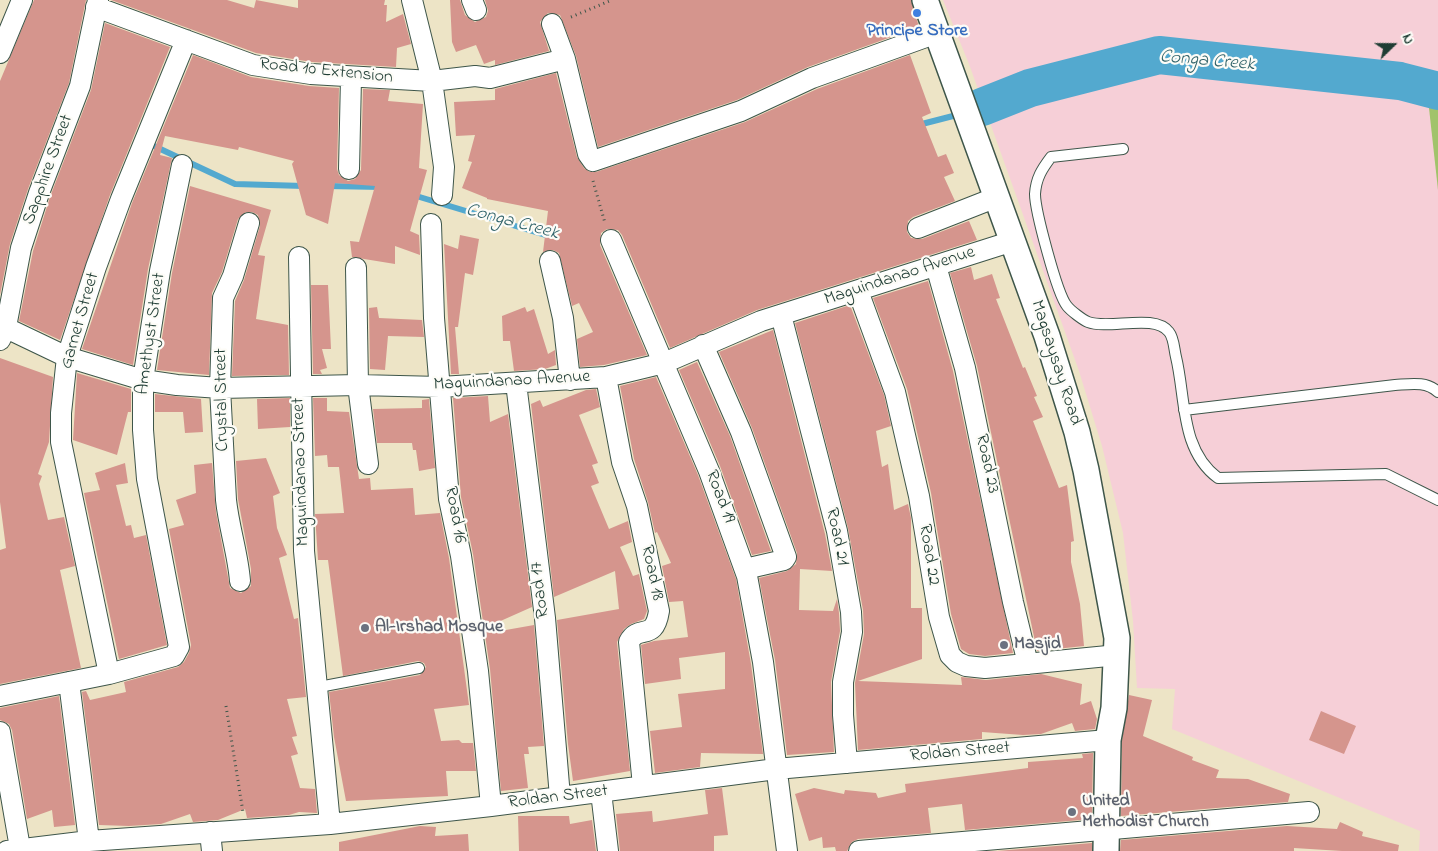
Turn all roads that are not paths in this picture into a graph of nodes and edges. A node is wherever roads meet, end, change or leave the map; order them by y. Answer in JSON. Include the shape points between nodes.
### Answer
{"nodes":[{"id":1,"x":22,"y":0,"type":"edge"},
{"id":2,"x":412,"y":0,"type":"edge"},
{"id":3,"x":925,"y":0,"type":"edge"},
{"id":4,"x":96,"y":3,"type":"edge"},
{"id":5,"x":552,"y":24,"type":"road end"},
{"id":6,"x":937,"y":33,"type":"junction"},
{"id":7,"x":186,"y":40,"type":"junction"},
{"id":8,"x":0,"y":53,"type":"edge"},
{"id":9,"x":564,"y":58,"type":"junction"},
{"id":10,"x":351,"y":78,"type":"junction"},
{"id":11,"x":432,"y":81,"type":"junction"},
{"id":12,"x":1123,"y":149,"type":"dead end"},
{"id":13,"x":182,"y":165,"type":"dead end"},
{"id":14,"x":349,"y":169,"type":"dead end"},
{"id":15,"x":442,"y":195,"type":"dead end"},
{"id":16,"x":997,"y":197,"type":"junction"},
{"id":17,"x":249,"y":223,"type":"dead end"},
{"id":18,"x":431,"y":224,"type":"dead end"},
{"id":19,"x":918,"y":228,"type":"dead end"},
{"id":20,"x":611,"y":240,"type":"dead end"},
{"id":21,"x":1013,"y":241,"type":"junction"},
{"id":22,"x":299,"y":257,"type":"dead end"},
{"id":23,"x":550,"y":261,"type":"dead end"},
{"id":24,"x":936,"y":266,"type":"junction"},
{"id":25,"x":356,"y":268,"type":"dead end"},
{"id":26,"x":858,"y":291,"type":"junction"},
{"id":27,"x":781,"y":315,"type":"junction"},
{"id":28,"x":2,"y":331,"type":"edge"},
{"id":29,"x":703,"y":345,"type":"junction"},
{"id":30,"x":67,"y":357,"type":"junction"},
{"id":31,"x":664,"y":363,"type":"junction"},
{"id":32,"x":606,"y":377,"type":"junction"},
{"id":33,"x":143,"y":380,"type":"junction"},
{"id":34,"x":570,"y":380,"type":"junction"},
{"id":35,"x":516,"y":383,"type":"junction"},
{"id":36,"x":358,"y":385,"type":"junction"},
{"id":37,"x":440,"y":387,"type":"junction"},
{"id":38,"x":220,"y":388,"type":"junction"},
{"id":39,"x":300,"y":388,"type":"junction"},
{"id":40,"x":1438,"y":392,"type":"edge"},
{"id":41,"x":1184,"y":410,"type":"junction"},
{"id":42,"x":368,"y":464,"type":"dead end"},
{"id":43,"x":1438,"y":500,"type":"edge"},
{"id":44,"x":745,"y":569,"type":"junction"},
{"id":45,"x":240,"y":581,"type":"dead end"},
{"id":46,"x":1118,"y":655,"type":"junction"},
{"id":47,"x":1028,"y":664,"type":"junction"},
{"id":48,"x":419,"y":668,"type":"dead end"},
{"id":49,"x":109,"y":674,"type":"junction"},
{"id":50,"x":69,"y":682,"type":"junction"},
{"id":51,"x":318,"y":687,"type":"junction"},
{"id":52,"x":0,"y":696,"type":"edge"},
{"id":53,"x":0,"y":732,"type":"edge"},
{"id":54,"x":1108,"y":740,"type":"junction"},
{"id":55,"x":846,"y":763,"type":"junction"},
{"id":56,"x":776,"y":769,"type":"junction"},
{"id":57,"x":643,"y":786,"type":"junction"},
{"id":58,"x":601,"y":792,"type":"junction"},
{"id":59,"x":560,"y":797,"type":"junction"},
{"id":60,"x":491,"y":806,"type":"junction"},
{"id":61,"x":1309,"y":812,"type":"dead end"},
{"id":62,"x":330,"y":824,"type":"junction"},
{"id":63,"x":1106,"y":840,"type":"edge"},
{"id":64,"x":89,"y":841,"type":"junction"},
{"id":65,"x":211,"y":841,"type":"edge"},
{"id":66,"x":14,"y":850,"type":"edge"},
{"id":67,"x":608,"y":851,"type":"edge"},
{"id":68,"x":787,"y":851,"type":"edge"},
{"id":69,"x":859,"y":851,"type":"edge"}],
"edges":[{"from":1,"to":8,"type":"street"},
{"from":2,"to":11,"type":"street"},
{"from":3,"to":6,"type":"street","name":"Magsaysay Road"},
{"from":4,"to":7,"type":"street","name":"Road 10 Extension"},
{"from":4,"to":28,"type":"street","name":"Sapphire Street","via":[[80,86],[21,248]]},
{"from":5,"to":9,"type":"street"},
{"from":6,"to":9,"type":"street","via":[[812,78],[741,110],[593,160],[588,154]]},
{"from":6,"to":16,"type":"street","name":"Magsaysay Road"},
{"from":7,"to":10,"type":"street","name":"Road 10 Extension","via":[[252,65]]},
{"from":7,"to":30,"type":"street","name":"Garnet Street","via":[[121,199]]},
{"from":9,"to":11,"type":"street","name":"Road 10 Extension","via":[[490,78],[475,76]]},
{"from":10,"to":11,"type":"street","name":"Road 10 Extension"},
{"from":10,"to":14,"type":"street"},
{"from":11,"to":15,"type":"street","via":[[444,167]]},
{"from":12,"to":41,"type":"lane","via":[[1051,157],[1039,172],[1035,195],[1048,255],[1067,306],[1089,322],[1151,323],[1164,326],[1171,333]]},
{"from":13,"to":33,"type":"street","name":"Amethyst Street"},
{"from":16,"to":19,"type":"street"},
{"from":16,"to":21,"type":"street","name":"Magsaysay Road"},
{"from":17,"to":38,"type":"street","name":"Crystal Street","via":[[233,276],[222,298]]},
{"from":18,"to":37,"type":"street","name":"Road 16"},
{"from":20,"to":31,"type":"street","name":"Road 19"},
{"from":21,"to":24,"type":"street","name":"Maguindanao Avenue"},
{"from":21,"to":46,"type":"street","name":"Magsaysay Road","via":[[1078,432],[1110,591]]},
{"from":22,"to":39,"type":"street","name":"Maguindanao Street"},
{"from":23,"to":34,"type":"street","via":[[563,318]]},
{"from":24,"to":26,"type":"street","name":"Maguindanao Avenue"},
{"from":24,"to":47,"type":"street","name":"Road 23","via":[[965,368]]},
{"from":25,"to":36,"type":"street"},
{"from":26,"to":27,"type":"street","name":"Maguindanao Avenue"},
{"from":26,"to":47,"type":"street","name":"Road 22","via":[[895,392],[919,496],[938,616],[950,655],[966,666],[985,668]]},
{"from":27,"to":29,"type":"street","name":"Maguindanao Avenue"},
{"from":27,"to":55,"type":"street","name":"Road 21","via":[[836,532],[851,612],[852,632],[843,682]]},
{"from":28,"to":30,"type":"street","name":"Maguindanao Avenue"},
{"from":29,"to":31,"type":"street","name":"Maguindanao Avenue"},
{"from":29,"to":44,"type":"street","via":[[741,432],[786,557]]},
{"from":30,"to":33,"type":"street","name":"Maguindanao Avenue"},
{"from":30,"to":49,"type":"street","name":"Garnet Street","via":[[61,414],[62,442]]},
{"from":31,"to":32,"type":"street","name":"Maguindanao Avenue"},
{"from":31,"to":44,"type":"street","name":"Road 19","via":[[710,470]]},
{"from":32,"to":34,"type":"street","name":"Maguindanao Avenue"},
{"from":32,"to":57,"type":"street","name":"Road 18","via":[[622,462],[637,506],[659,610],[657,624],[651,630],[634,635],[629,642]]},
{"from":33,"to":38,"type":"street","name":"Maguindanao Avenue"},
{"from":33,"to":49,"type":"street","name":"Amethyst Street","via":[[147,479],[179,647],[174,656]]},
{"from":34,"to":35,"type":"street","name":"Maguindanao Avenue"},
{"from":35,"to":37,"type":"street","name":"Maguindanao Avenue"},
{"from":35,"to":59,"type":"street","name":"Road 17","via":[[545,618]]},
{"from":36,"to":37,"type":"street","name":"Maguindanao Avenue"},
{"from":36,"to":39,"type":"street","name":"Maguindanao Avenue"},
{"from":36,"to":42,"type":"street"},
{"from":37,"to":60,"type":"street","name":"Road 16","via":[[450,499],[478,670]]},
{"from":38,"to":39,"type":"street","name":"Maguindanao Avenue"},
{"from":38,"to":45,"type":"street","name":"Crystal Street","via":[[226,500],[236,543]]},
{"from":39,"to":51,"type":"street","name":"Maguindanao Street","via":[[304,551]]},
{"from":40,"to":41,"type":"lane","via":[[1418,383]]},
{"from":41,"to":43,"type":"lane","via":[[1194,450],[1205,468],[1218,478],[1386,474]]},
{"from":44,"to":56,"type":"street","name":"Road 19","via":[[760,643]]},
{"from":46,"to":47,"type":"street","name":"Road 22"},
{"from":46,"to":54,"type":"street","name":"Magsaysay Road"},
{"from":48,"to":51,"type":"lane"},
{"from":49,"to":50,"type":"street"},
{"from":50,"to":52,"type":"street"},
{"from":50,"to":64,"type":"street"},
{"from":51,"to":62,"type":"street","name":"Maguindanao Street"},
{"from":53,"to":66,"type":"street"},
{"from":54,"to":55,"type":"street","name":"Roldan Street"},
{"from":54,"to":63,"type":"street","name":"Magsaysay Road"},
{"from":55,"to":56,"type":"street","name":"Roldan Street"},
{"from":56,"to":57,"type":"street","name":"Roldan Street"},
{"from":56,"to":68,"type":"street","name":"Road 19"},
{"from":57,"to":58,"type":"street","name":"Roldan Street"},
{"from":58,"to":59,"type":"street","name":"Roldan Street"},
{"from":58,"to":67,"type":"street"},
{"from":59,"to":60,"type":"street","name":"Roldan Street"},
{"from":60,"to":62,"type":"street","name":"Roldan Street"},
{"from":61,"to":63,"type":"street"},
{"from":62,"to":65,"type":"street","name":"Roldan Street","via":[[245,830]]},
{"from":63,"to":69,"type":"street"},
{"from":64,"to":65,"type":"street","name":"Roldan Street"},
{"from":64,"to":66,"type":"street","name":"Roldan Street"}]}
